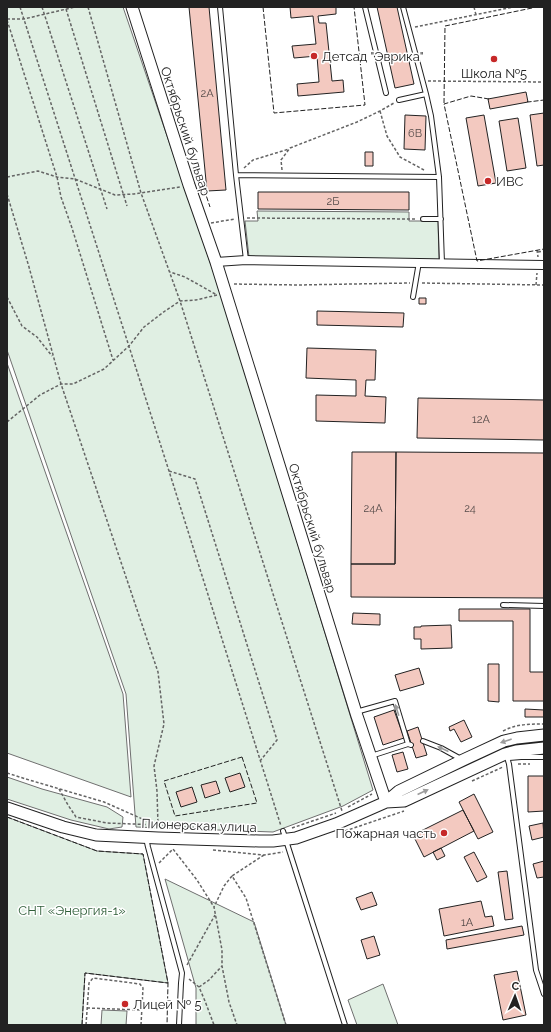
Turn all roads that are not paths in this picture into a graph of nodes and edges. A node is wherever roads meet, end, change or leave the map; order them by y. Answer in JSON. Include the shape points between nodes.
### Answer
{"nodes":[{"id":1,"x":132,"y":7,"type":"edge"},
{"id":2,"x":220,"y":7,"type":"edge"},
{"id":3,"x":365,"y":7,"type":"edge"},
{"id":4,"x":403,"y":7,"type":"edge"},
{"id":5,"x":386,"y":93,"type":"dead end"},
{"id":6,"x":426,"y":94,"type":"junction"},
{"id":7,"x":399,"y":100,"type":"road end"},
{"id":8,"x":236,"y":175,"type":"junction"},
{"id":9,"x":439,"y":177,"type":"junction"},
{"id":10,"x":423,"y":219,"type":"road end"},
{"id":11,"x":441,"y":219,"type":"junction"},
{"id":12,"x":246,"y":260,"type":"junction"},
{"id":13,"x":216,"y":262,"type":"junction"},
{"id":14,"x":419,"y":262,"type":"junction"},
{"id":15,"x":442,"y":263,"type":"junction"},
{"id":16,"x":544,"y":265,"type":"edge"},
{"id":17,"x":413,"y":297,"type":"dead end"},
{"id":18,"x":503,"y":605,"type":"dead end"},
{"id":19,"x":544,"y":606,"type":"edge"},
{"id":20,"x":356,"y":712,"type":"junction"},
{"id":21,"x":544,"y":735,"type":"edge"},
{"id":22,"x":423,"y":741,"type":"dead end"},
{"id":23,"x":544,"y":748,"type":"edge"},
{"id":24,"x":371,"y":756,"type":"junction"},
{"id":25,"x":506,"y":756,"type":"junction"},
{"id":26,"x":544,"y":757,"type":"edge"},
{"id":27,"x":463,"y":760,"type":"junction"},
{"id":28,"x":386,"y":802,"type":"junction"},
{"id":29,"x":7,"y":808,"type":"edge"},
{"id":30,"x":285,"y":836,"type":"junction"},
{"id":31,"x":146,"y":838,"type":"junction"},
{"id":32,"x":544,"y":994,"type":"edge"},
{"id":33,"x":179,"y":1025,"type":"edge"},
{"id":34,"x":345,"y":1025,"type":"edge"}],
"edges":[{"from":1,"to":13,"type":"street","name":"Октябрьский бульвар"},
{"from":2,"to":8,"type":"lane"},
{"from":3,"to":5,"type":"lane"},
{"from":4,"to":6,"type":"lane"},
{"from":6,"to":7,"type":"lane"},
{"from":6,"to":9,"type":"lane"},
{"from":8,"to":9,"type":"lane"},
{"from":8,"to":12,"type":"lane"},
{"from":9,"to":11,"type":"lane"},
{"from":10,"to":11,"type":"lane"},
{"from":11,"to":15,"type":"lane"},
{"from":12,"to":13,"type":"street"},
{"from":12,"to":14,"type":"street"},
{"from":13,"to":20,"type":"street","name":"Октябрьский бульвар"},
{"from":14,"to":15,"type":"street"},
{"from":14,"to":17,"type":"lane"},
{"from":15,"to":16,"type":"street"},
{"from":18,"to":19,"type":"lane"},
{"from":20,"to":24,"type":"street","name":"Октябрьский бульвар"},
{"from":24,"to":20,"type":"lane","one_way":true,"via":[[410,744],[394,701]]},
{"from":21,"to":27,"type":"street","one_way":true,"via":[[504,741]]},
{"from":27,"to":22,"type":"lane","one_way":true},
{"from":23,"to":25,"type":"street","via":[[516,750]]},
{"from":24,"to":28,"type":"street","name":"Октябрьский бульвар"},
{"from":25,"to":26,"type":"lane"},
{"from":28,"to":25,"type":"street","one_way":true,"via":[[404,801]]},
{"from":25,"to":32,"type":"lane","via":[[536,970]]},
{"from":27,"to":28,"type":"street","via":[[400,791]]},
{"from":28,"to":30,"type":"street","name":"Пионерская улица","via":[[306,835]]},
{"from":29,"to":31,"type":"street","name":"Пионерская улица","via":[[83,832]]},
{"from":30,"to":31,"type":"street","name":"Пионерская улица","via":[[273,841]]},
{"from":30,"to":34,"type":"lane"},
{"from":31,"to":33,"type":"lane","via":[[182,973]]}]}
